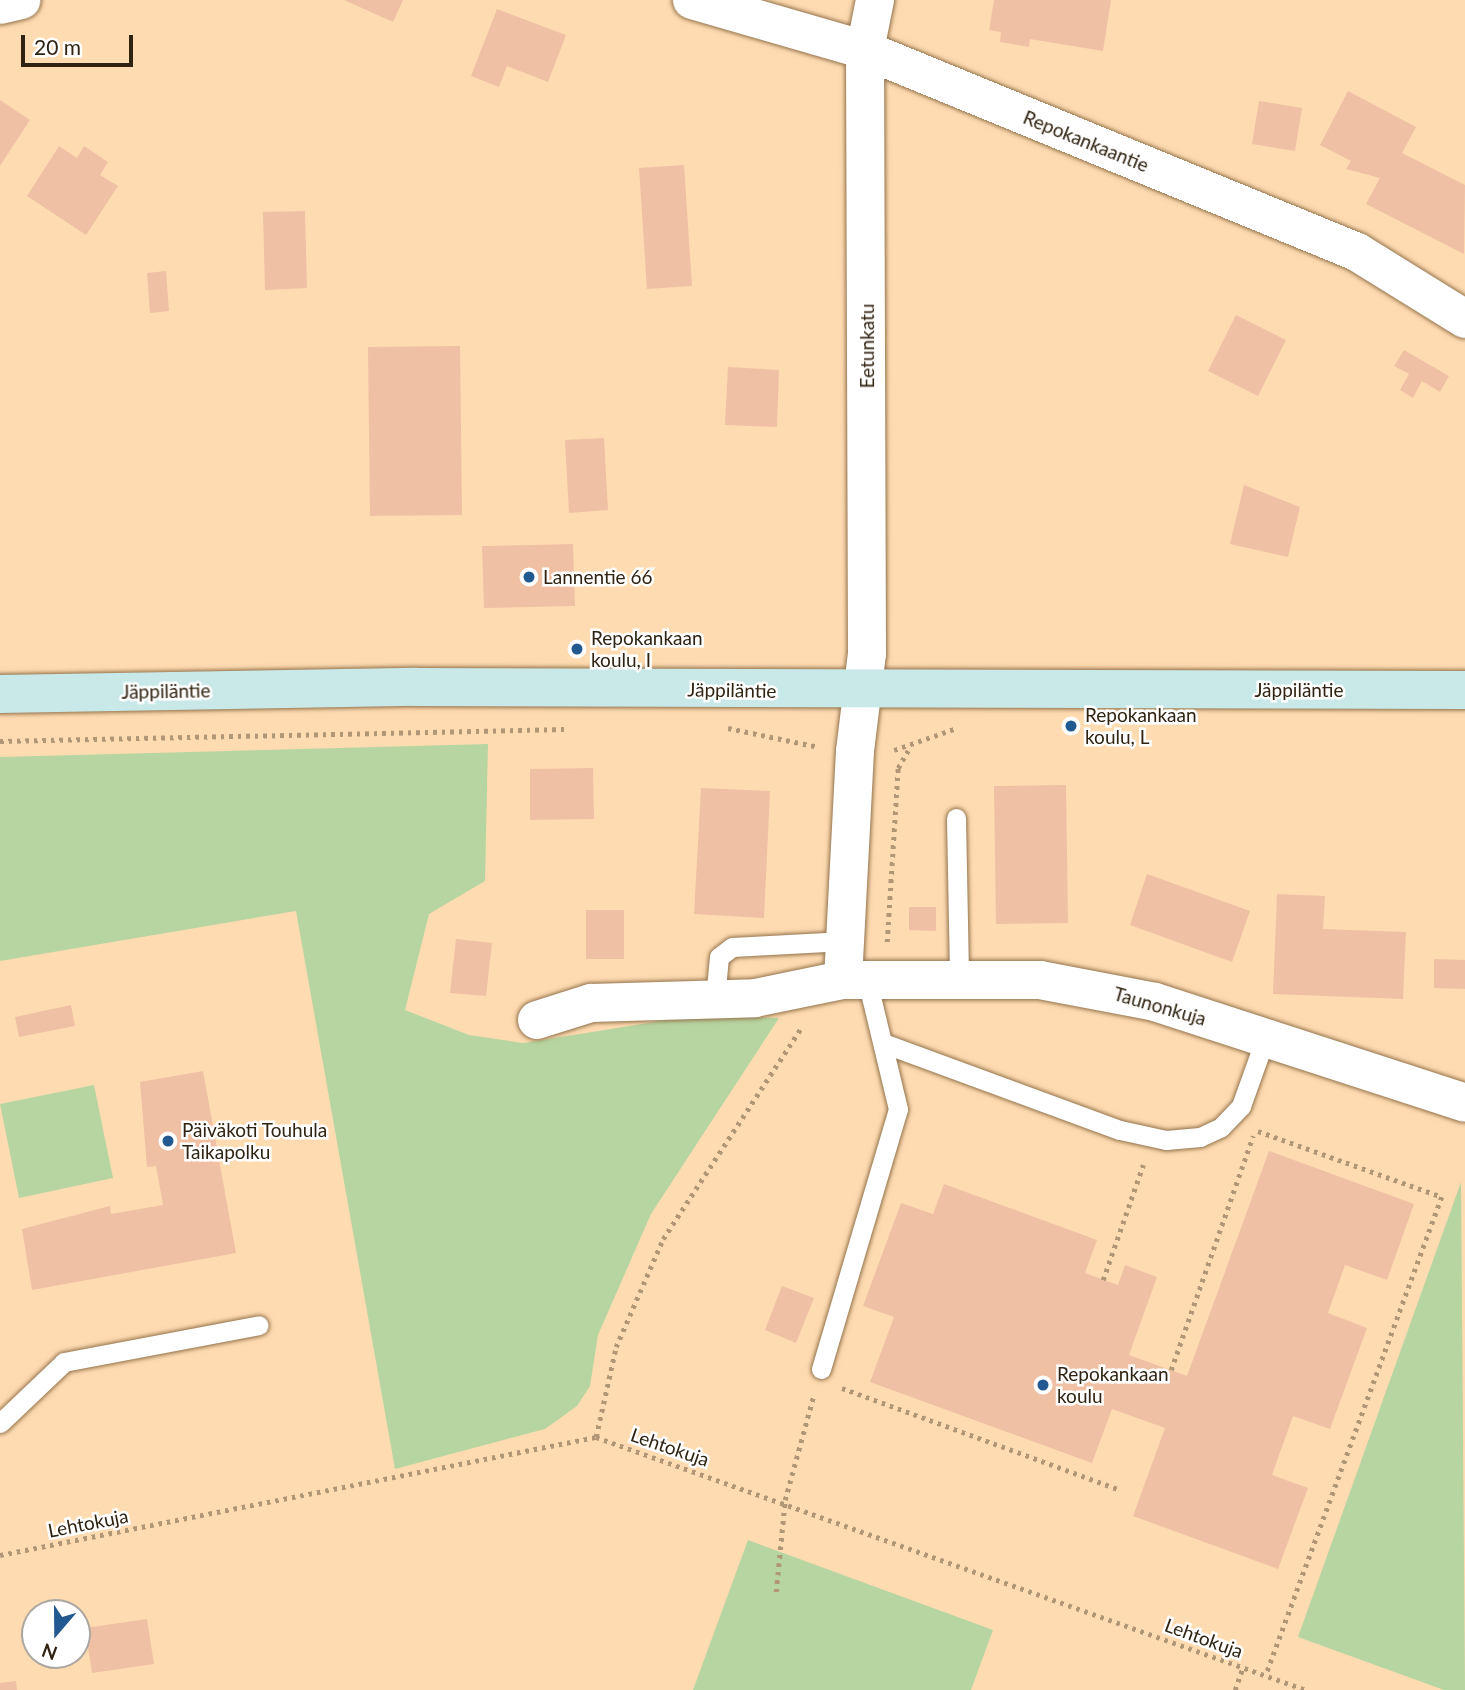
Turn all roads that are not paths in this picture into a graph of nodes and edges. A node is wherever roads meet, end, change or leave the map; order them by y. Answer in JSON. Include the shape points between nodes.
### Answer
{"nodes":[{"id":1,"x":21,"y":0,"type":"edge"},
{"id":2,"x":692,"y":0,"type":"edge"},
{"id":3,"x":875,"y":0,"type":"edge"},
{"id":4,"x":0,"y":5,"type":"edge"},
{"id":5,"x":865,"y":50,"type":"junction"},
{"id":6,"x":1465,"y":319,"type":"edge"},
{"id":7,"x":1465,"y":690,"type":"edge"},
{"id":8,"x":860,"y":692,"type":"junction"},
{"id":9,"x":0,"y":694,"type":"edge"},
{"id":10,"x":956,"y":818,"type":"dead end"},
{"id":11,"x":845,"y":941,"type":"junction"},
{"id":12,"x":865,"y":979,"type":"junction"},
{"id":13,"x":959,"y":980,"type":"junction"},
{"id":14,"x":715,"y":999,"type":"junction"},
{"id":15,"x":537,"y":1020,"type":"dead end"},
{"id":16,"x":1265,"y":1039,"type":"junction"},
{"id":17,"x":883,"y":1043,"type":"junction"},
{"id":18,"x":1465,"y":1103,"type":"edge"},
{"id":19,"x":259,"y":1325,"type":"dead end"},
{"id":20,"x":820,"y":1374,"type":"road end"},
{"id":21,"x":0,"y":1423,"type":"edge"}],
"edges":[{"from":1,"to":4,"type":"street"},
{"from":2,"to":5,"type":"street","name":"Repokankaantie"},
{"from":3,"to":5,"type":"street","name":"Eetunkatu"},
{"from":5,"to":6,"type":"street","name":"Repokankaantie","via":[[1357,253]]},
{"from":5,"to":8,"type":"street","name":"Eetunkatu","via":[[867,653]]},
{"from":7,"to":8,"type":"main road","name":"Jäppiläntie"},
{"from":8,"to":9,"type":"main road","name":"Jäppiläntie","via":[[416,687]]},
{"from":8,"to":11,"type":"street"},
{"from":10,"to":13,"type":"lane"},
{"from":11,"to":12,"type":"street"},
{"from":11,"to":14,"type":"lane","via":[[732,947],[719,957]]},
{"from":12,"to":13,"type":"street","name":"Taunonkuja"},
{"from":12,"to":14,"type":"street","name":"Taunonkuja","via":[[793,993]]},
{"from":12,"to":17,"type":"lane"},
{"from":13,"to":16,"type":"street","name":"Taunonkuja","via":[[1095,987]]},
{"from":14,"to":15,"type":"street","name":"Taunonkuja","via":[[591,1003]]},
{"from":16,"to":17,"type":"lane","via":[[1241,1106],[1200,1137],[1153,1137]]},
{"from":16,"to":18,"type":"street","name":"Taunonkuja"},
{"from":17,"to":20,"type":"lane","via":[[898,1109]]},
{"from":19,"to":21,"type":"lane","via":[[64,1362]]}]}
